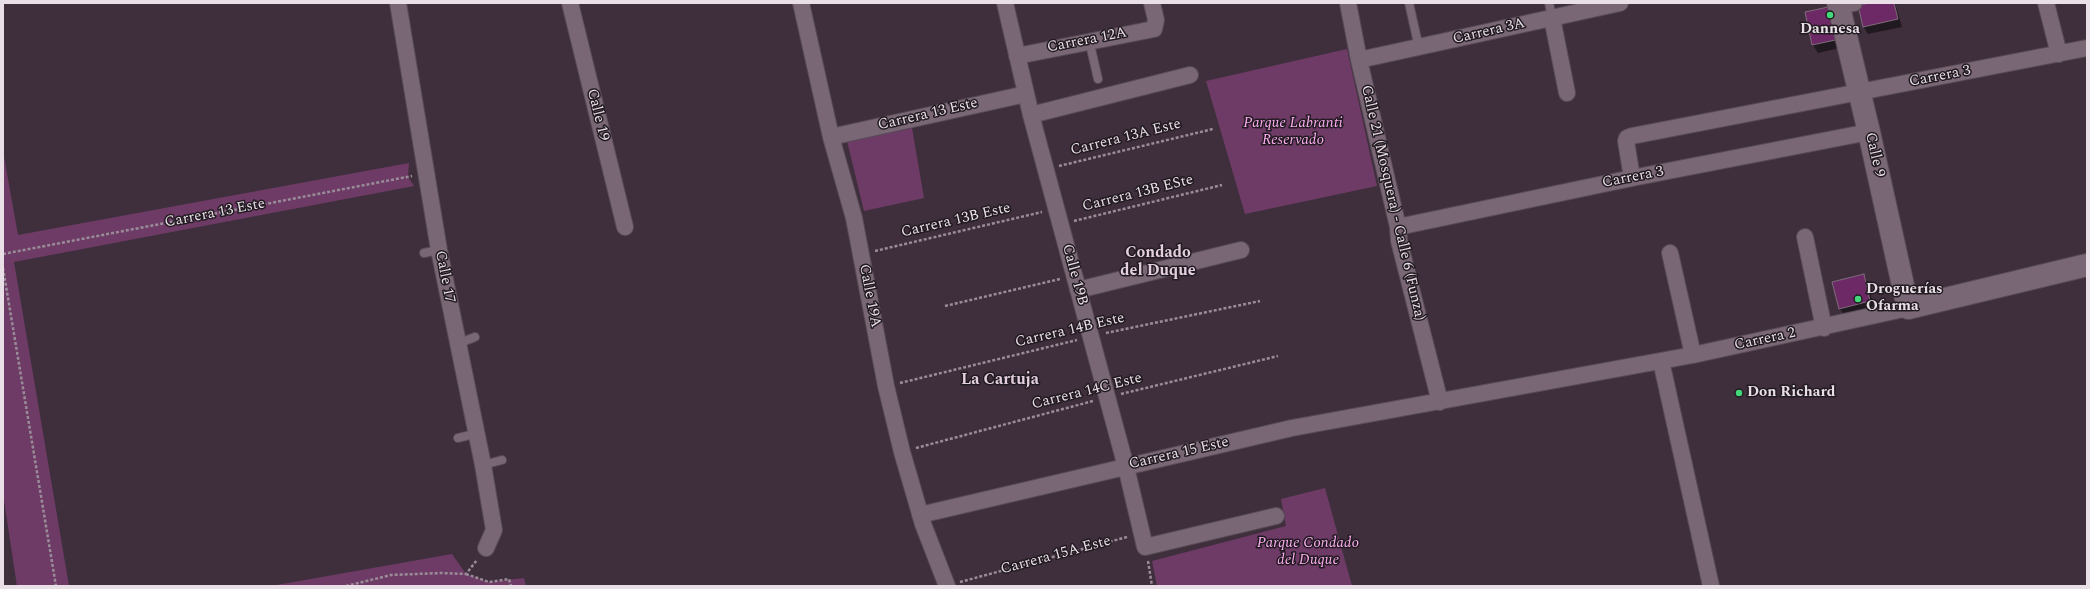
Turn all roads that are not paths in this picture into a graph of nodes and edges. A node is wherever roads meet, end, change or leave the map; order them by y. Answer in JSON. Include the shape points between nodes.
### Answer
{"nodes":[{"id":1,"x":398,"y":3,"type":"edge"},
{"id":2,"x":570,"y":3,"type":"edge"},
{"id":3,"x":801,"y":3,"type":"edge"},
{"id":4,"x":1005,"y":3,"type":"edge"},
{"id":5,"x":1152,"y":3,"type":"edge"},
{"id":6,"x":1409,"y":3,"type":"edge"},
{"id":7,"x":1620,"y":3,"type":"edge"},
{"id":8,"x":2046,"y":3,"type":"edge"},
{"id":9,"x":1844,"y":4,"type":"edge"},
{"id":10,"x":1346,"y":7,"type":"edge"},
{"id":11,"x":1550,"y":10,"type":"edge"},
{"id":12,"x":1089,"y":40,"type":"junction"},
{"id":13,"x":1420,"y":48,"type":"junction"},
{"id":14,"x":2087,"y":48,"type":"edge"},
{"id":15,"x":2059,"y":54,"type":"junction"},
{"id":16,"x":1017,"y":56,"type":"junction"},
{"id":17,"x":1359,"y":60,"type":"junction"},
{"id":18,"x":1190,"y":75,"type":"dead end"},
{"id":19,"x":1098,"y":79,"type":"dead end"},
{"id":20,"x":1859,"y":92,"type":"junction"},
{"id":21,"x":1567,"y":93,"type":"dead end"},
{"id":22,"x":1026,"y":94,"type":"junction"},
{"id":23,"x":1031,"y":116,"type":"junction"},
{"id":24,"x":1869,"y":132,"type":"junction"},
{"id":25,"x":831,"y":137,"type":"junction"},
{"id":26,"x":1632,"y":178,"type":"junction"},
{"id":27,"x":625,"y":227,"type":"dead end"},
{"id":28,"x":1396,"y":237,"type":"junction"},
{"id":29,"x":1805,"y":237,"type":"dead end"},
{"id":30,"x":1240,"y":250,"type":"dead end"},
{"id":31,"x":1670,"y":253,"type":"dead end"},
{"id":32,"x":2087,"y":265,"type":"edge"},
{"id":33,"x":1076,"y":283,"type":"junction"},
{"id":34,"x":1908,"y":308,"type":"junction"},
{"id":35,"x":1824,"y":328,"type":"junction"},
{"id":36,"x":475,"y":337,"type":"dead end"},
{"id":37,"x":457,"y":344,"type":"junction"},
{"id":38,"x":1693,"y":355,"type":"junction"},
{"id":39,"x":1661,"y":361,"type":"junction"},
{"id":40,"x":1440,"y":402,"type":"junction"},
{"id":41,"x":478,"y":433,"type":"junction"},
{"id":42,"x":458,"y":438,"type":"dead end"},
{"id":43,"x":502,"y":460,"type":"dead end"},
{"id":44,"x":483,"y":464,"type":"junction"},
{"id":45,"x":1126,"y":467,"type":"junction"},
{"id":46,"x":920,"y":515,"type":"junction"},
{"id":47,"x":1276,"y":516,"type":"dead end"},
{"id":48,"x":486,"y":548,"type":"road end"},
{"id":49,"x":947,"y":586,"type":"edge"},
{"id":50,"x":1711,"y":586,"type":"edge"}],
"edges":[{"from":1,"to":37,"type":"street","name":"Calle 17","via":[[426,173],[432,252]]},
{"from":2,"to":27,"type":"street","name":"Calle 19"},
{"from":3,"to":25,"type":"street","name":"Calle 19A"},
{"from":4,"to":16,"type":"street","name":"Calle 19B"},
{"from":5,"to":12,"type":"street","name":"Carrera 12A","via":[[1156,25],[1154,29]]},
{"from":6,"to":13,"type":"lane"},
{"from":7,"to":11,"type":"street","name":"Carrera 3A"},
{"from":8,"to":15,"type":"street"},
{"from":9,"to":20,"type":"main road","name":"Calle 9"},
{"from":10,"to":17,"type":"street","name":"Calle 21 (Mosquera) - Calle 6 (Funza)"},
{"from":11,"to":13,"type":"street","name":"Carrera 3A"},
{"from":11,"to":21,"type":"street"},
{"from":12,"to":16,"type":"street","name":"Carrera 12A"},
{"from":12,"to":19,"type":"lane"},
{"from":13,"to":17,"type":"street","name":"Carrera 3A"},
{"from":14,"to":15,"type":"street","name":"Carrera 3"},
{"from":15,"to":20,"type":"street","name":"Carrera 3"},
{"from":16,"to":22,"type":"street","name":"Calle 19B"},
{"from":17,"to":28,"type":"street","name":"Calle 21 (Mosquera) - Calle 6 (Funza)"},
{"from":18,"to":23,"type":"street"},
{"from":20,"to":24,"type":"main road","name":"Calle 9"},
{"from":20,"to":26,"type":"street","name":"Carrera 3","via":[[1627,138]]},
{"from":22,"to":23,"type":"street","name":"Calle 19B"},
{"from":22,"to":25,"type":"street","name":"Carrera 13 Este"},
{"from":23,"to":33,"type":"street","name":"Calle 19B"},
{"from":24,"to":26,"type":"street","name":"Carrera 3"},
{"from":24,"to":34,"type":"main road","name":"Calle 9"},
{"from":25,"to":46,"type":"street","name":"Calle 19A","via":[[854,218],[886,386]]},
{"from":26,"to":28,"type":"street","name":"Carrera 3"},
{"from":28,"to":40,"type":"street","name":"Calle 21 (Mosquera) - Calle 6 (Funza)"},
{"from":29,"to":35,"type":"street"},
{"from":30,"to":33,"type":"street"},
{"from":31,"to":38,"type":"street"},
{"from":32,"to":34,"type":"main road","name":"Carrera 2"},
{"from":33,"to":45,"type":"street","name":"Calle 19B"},
{"from":34,"to":35,"type":"street","name":"Carrera 2"},
{"from":35,"to":38,"type":"street","name":"Carrera 2"},
{"from":36,"to":37,"type":"lane"},
{"from":37,"to":41,"type":"street","name":"Calle 17"},
{"from":38,"to":39,"type":"street","name":"Carrera 2"},
{"from":39,"to":40,"type":"street","name":"Carrera 2"},
{"from":39,"to":50,"type":"street"},
{"from":40,"to":45,"type":"street","name":"Carrera 15 Este","via":[[1292,428]]},
{"from":41,"to":42,"type":"lane"},
{"from":41,"to":44,"type":"street","name":"Calle 17"},
{"from":43,"to":44,"type":"lane"},
{"from":44,"to":48,"type":"street","name":"Calle 17","via":[[494,530]]},
{"from":45,"to":46,"type":"street","name":"Carrera 15 Este"},
{"from":45,"to":47,"type":"street","name":"Calle 19B","via":[[1144,540]]},
{"from":46,"to":49,"type":"street","name":"Calle 19A"}]}
